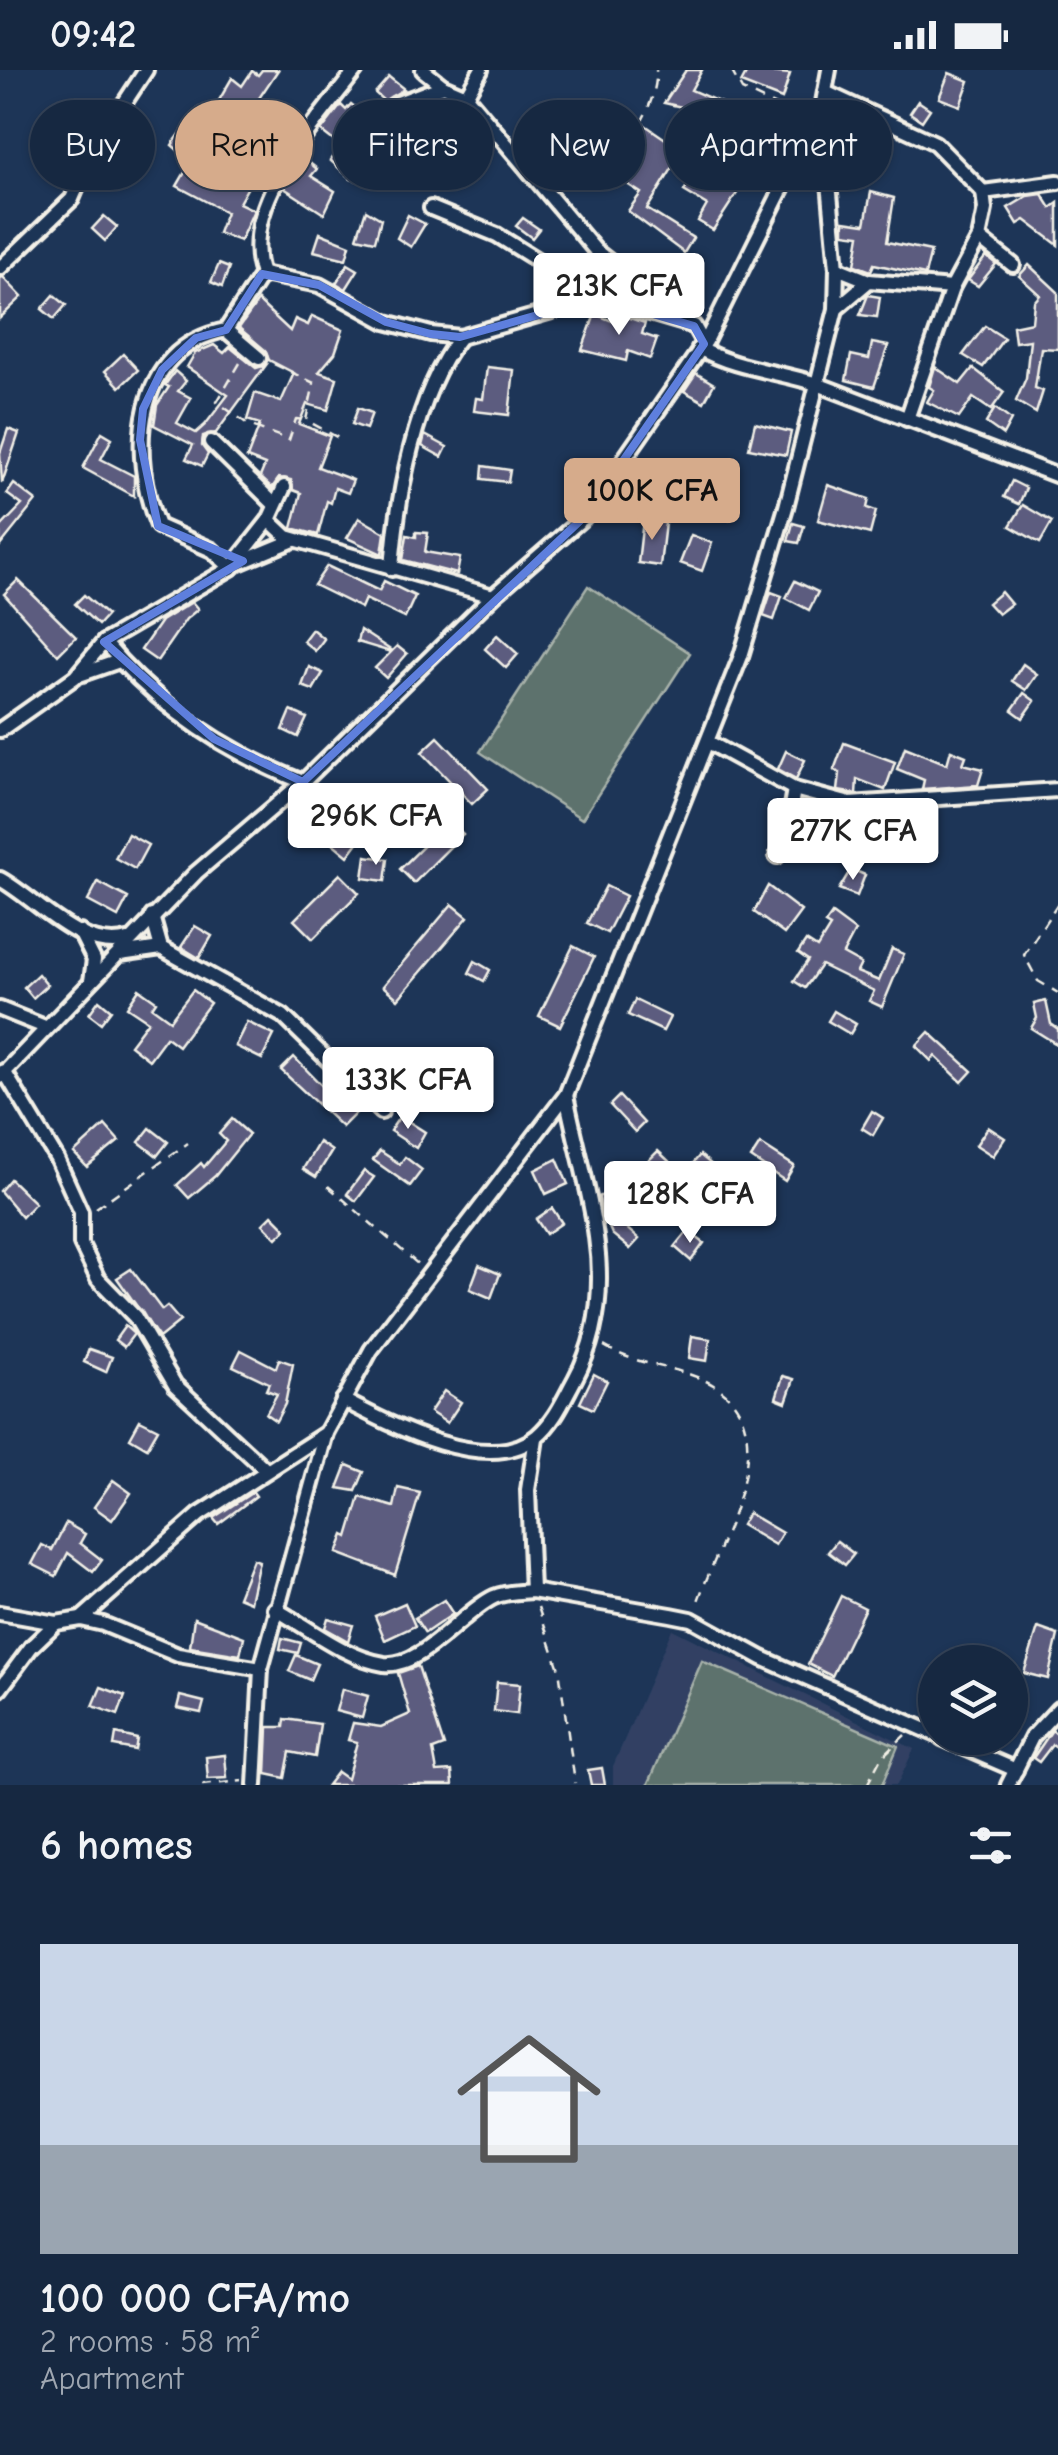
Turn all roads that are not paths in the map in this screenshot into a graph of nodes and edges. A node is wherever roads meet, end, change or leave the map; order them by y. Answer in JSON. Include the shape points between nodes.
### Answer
{"nodes":[{"id":1,"x":146,"y":70,"type":"edge"},
{"id":2,"x":356,"y":70,"type":"edge"},
{"id":3,"x":423,"y":70,"type":"edge"},
{"id":4,"x":482,"y":70,"type":"edge"},
{"id":5,"x":829,"y":70,"type":"edge"},
{"id":6,"x":444,"y":86,"type":"junction"},
{"id":7,"x":827,"y":92,"type":"junction"},
{"id":8,"x":466,"y":96,"type":"junction"},
{"id":9,"x":406,"y":100,"type":"edge"},
{"id":10,"x":824,"y":100,"type":"edge"},
{"id":11,"x":1058,"y":182,"type":"edge"},
{"id":12,"x":781,"y":190,"type":"edge"},
{"id":13,"x":830,"y":190,"type":"edge"},
{"id":14,"x":982,"y":192,"type":"junction"},
{"id":15,"x":431,"y":208,"type":"dead end"},
{"id":16,"x":979,"y":238,"type":"junction"},
{"id":17,"x":1013,"y":266,"type":"dead end"},
{"id":18,"x":0,"y":268,"type":"edge"},
{"id":19,"x":837,"y":268,"type":"junction"},
{"id":20,"x":262,"y":274,"type":"junction"},
{"id":21,"x":869,"y":281,"type":"junction"},
{"id":22,"x":952,"y":288,"type":"junction"},
{"id":23,"x":598,"y":298,"type":"junction"},
{"id":24,"x":836,"y":309,"type":"junction"},
{"id":25,"x":694,"y":326,"type":"junction"},
{"id":26,"x":226,"y":330,"type":"junction"},
{"id":27,"x":460,"y":337,"type":"junction"},
{"id":28,"x":702,"y":346,"type":"junction"},
{"id":29,"x":253,"y":354,"type":"road end"},
{"id":30,"x":817,"y":384,"type":"junction"},
{"id":31,"x":907,"y":418,"type":"junction"},
{"id":32,"x":212,"y":442,"type":"dead end"},
{"id":33,"x":1058,"y":476,"type":"edge"},
{"id":34,"x":284,"y":487,"type":"dead end"},
{"id":35,"x":274,"y":504,"type":"junction"},
{"id":36,"x":269,"y":520,"type":"junction"},
{"id":37,"x":297,"y":540,"type":"junction"},
{"id":38,"x":232,"y":567,"type":"junction"},
{"id":39,"x":392,"y":570,"type":"junction"},
{"id":40,"x":493,"y":596,"type":"junction"},
{"id":41,"x":104,"y":642,"type":"junction"},
{"id":42,"x":119,"y":661,"type":"junction"},
{"id":43,"x":75,"y":676,"type":"junction"},
{"id":44,"x":0,"y":730,"type":"edge"},
{"id":45,"x":710,"y":743,"type":"junction"},
{"id":46,"x":303,"y":782,"type":"junction"},
{"id":47,"x":794,"y":789,"type":"junction"},
{"id":48,"x":1058,"y":790,"type":"edge"},
{"id":49,"x":777,"y":856,"type":"dead end"},
{"id":50,"x":0,"y":878,"type":"edge"},
{"id":51,"x":152,"y":916,"type":"junction"},
{"id":52,"x":80,"y":932,"type":"junction"},
{"id":53,"x":131,"y":940,"type":"junction"},
{"id":54,"x":161,"y":948,"type":"junction"},
{"id":55,"x":116,"y":956,"type":"junction"},
{"id":56,"x":91,"y":982,"type":"junction"},
{"id":57,"x":0,"y":1009,"type":"edge"},
{"id":58,"x":46,"y":1027,"type":"junction"},
{"id":59,"x":2,"y":1074,"type":"edge"},
{"id":60,"x":566,"y":1095,"type":"junction"},
{"id":61,"x":381,"y":1112,"type":"dead end"},
{"id":62,"x":343,"y":1400,"type":"junction"},
{"id":63,"x":326,"y":1434,"type":"junction"},
{"id":64,"x":536,"y":1438,"type":"junction"},
{"id":65,"x":264,"y":1470,"type":"junction"},
{"id":66,"x":532,"y":1591,"type":"junction"},
{"id":67,"x":275,"y":1609,"type":"junction"},
{"id":68,"x":0,"y":1613,"type":"edge"},
{"id":69,"x":81,"y":1619,"type":"junction"},
{"id":70,"x":56,"y":1623,"type":"junction"},
{"id":71,"x":261,"y":1669,"type":"junction"},
{"id":72,"x":0,"y":1689,"type":"edge"},
{"id":73,"x":1058,"y":1709,"type":"edge"},
{"id":74,"x":918,"y":1726,"type":"edge"},
{"id":75,"x":981,"y":1755,"type":"edge"},
{"id":76,"x":1016,"y":1770,"type":"junction"},
{"id":77,"x":254,"y":1782,"type":"edge"},
{"id":78,"x":1008,"y":1785,"type":"edge"}],
"edges":[{"from":1,"to":18,"type":"street","via":[[92,152],[72,199]]},
{"from":2,"to":20,"type":"street","via":[[272,189],[257,252]]},
{"from":3,"to":6,"type":"street"},
{"from":4,"to":8,"type":"street"},
{"from":5,"to":7,"type":"street"},
{"from":6,"to":8,"type":"street"},
{"from":6,"to":9,"type":"street"},
{"from":7,"to":10,"type":"street"},
{"from":7,"to":14,"type":"street","via":[[935,142]]},
{"from":8,"to":25,"type":"street","via":[[596,252]]},
{"from":11,"to":14,"type":"street"},
{"from":12,"to":28,"type":"street"},
{"from":13,"to":19,"type":"street"},
{"from":14,"to":16,"type":"street"},
{"from":15,"to":23,"type":"street","via":[[496,235]]},
{"from":16,"to":17,"type":"street"},
{"from":16,"to":22,"type":"street"},
{"from":19,"to":21,"type":"street"},
{"from":19,"to":24,"type":"street"},
{"from":20,"to":26,"type":"street"},
{"from":20,"to":27,"type":"street","via":[[319,285],[403,328]]},
{"from":21,"to":22,"type":"street"},
{"from":21,"to":24,"type":"street"},
{"from":22,"to":31,"type":"street"},
{"from":23,"to":25,"type":"street"},
{"from":23,"to":27,"type":"street"},
{"from":24,"to":30,"type":"street"},
{"from":25,"to":28,"type":"street"},
{"from":26,"to":29,"type":"street"},
{"from":26,"to":38,"type":"street","via":[[196,338],[162,370],[150,386],[140,429],[158,526],[212,550]]},
{"from":27,"to":39,"type":"street","via":[[436,376],[408,467]]},
{"from":28,"to":30,"type":"street","via":[[728,364]]},
{"from":28,"to":40,"type":"street","via":[[584,517]]},
{"from":30,"to":31,"type":"street"},
{"from":30,"to":45,"type":"street","via":[[769,563]]},
{"from":31,"to":33,"type":"street"},
{"from":32,"to":35,"type":"street"},
{"from":34,"to":35,"type":"street"},
{"from":35,"to":36,"type":"street"},
{"from":36,"to":37,"type":"street"},
{"from":36,"to":38,"type":"street"},
{"from":37,"to":38,"type":"street"},
{"from":37,"to":39,"type":"street"},
{"from":38,"to":41,"type":"street"},
{"from":39,"to":40,"type":"street"},
{"from":40,"to":46,"type":"street"},
{"from":41,"to":42,"type":"street"},
{"from":41,"to":43,"type":"street"},
{"from":42,"to":43,"type":"street"},
{"from":42,"to":46,"type":"street","via":[[214,740]]},
{"from":43,"to":44,"type":"street"},
{"from":45,"to":47,"type":"street"},
{"from":45,"to":60,"type":"street"},
{"from":46,"to":51,"type":"street"},
{"from":47,"to":48,"type":"street","via":[[850,804]]},
{"from":47,"to":49,"type":"street"},
{"from":50,"to":52,"type":"street"},
{"from":51,"to":53,"type":"street"},
{"from":51,"to":54,"type":"street"},
{"from":52,"to":53,"type":"street","via":[[114,944]]},
{"from":52,"to":56,"type":"street","via":[[94,960]]},
{"from":53,"to":55,"type":"street"},
{"from":54,"to":55,"type":"street"},
{"from":54,"to":61,"type":"street","via":[[283,1016]]},
{"from":55,"to":56,"type":"street"},
{"from":56,"to":58,"type":"street"},
{"from":57,"to":58,"type":"street"},
{"from":58,"to":59,"type":"street"},
{"from":59,"to":65,"type":"street","via":[[58,1159],[81,1212],[81,1244],[98,1279],[145,1330],[176,1385]]},
{"from":60,"to":62,"type":"street","via":[[428,1273]]},
{"from":60,"to":64,"type":"street","via":[[596,1238],[598,1281],[592,1339],[558,1412]]},
{"from":62,"to":63,"type":"street"},
{"from":62,"to":64,"type":"street","via":[[456,1446],[498,1451]]},
{"from":63,"to":65,"type":"street"},
{"from":63,"to":67,"type":"street"},
{"from":64,"to":66,"type":"street","via":[[528,1490]]},
{"from":65,"to":69,"type":"street"},
{"from":66,"to":67,"type":"street","via":[[496,1596],[400,1663],[384,1664],[331,1643]]},
{"from":66,"to":74,"type":"street","via":[[691,1620]]},
{"from":67,"to":71,"type":"street"},
{"from":68,"to":70,"type":"street"},
{"from":69,"to":70,"type":"street"},
{"from":69,"to":71,"type":"street","via":[[178,1655]]},
{"from":70,"to":72,"type":"street"},
{"from":71,"to":77,"type":"street"},
{"from":73,"to":76,"type":"street","via":[[1032,1737]]},
{"from":75,"to":76,"type":"street"},
{"from":76,"to":78,"type":"street"}]}
